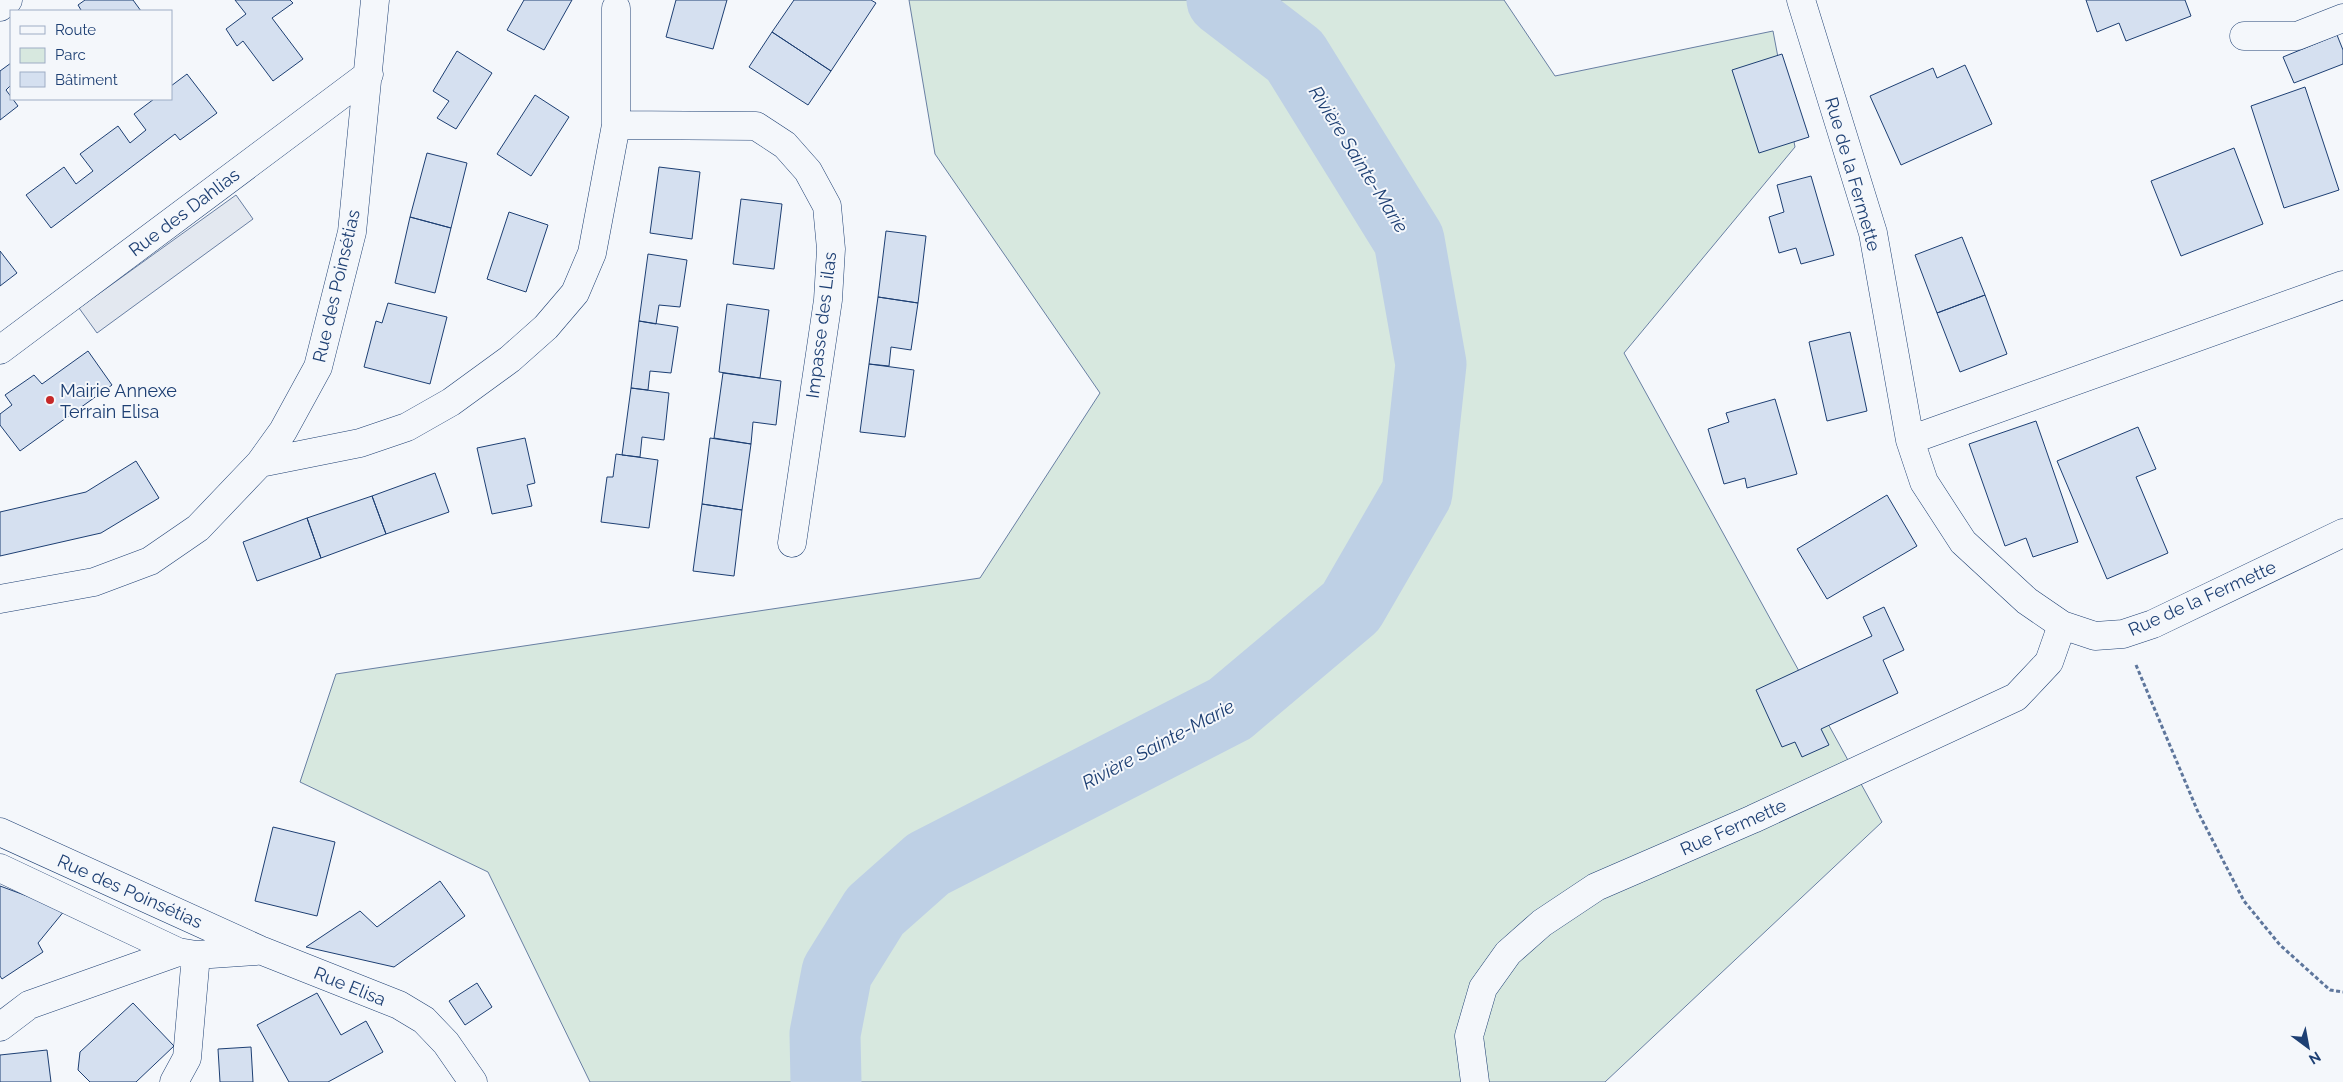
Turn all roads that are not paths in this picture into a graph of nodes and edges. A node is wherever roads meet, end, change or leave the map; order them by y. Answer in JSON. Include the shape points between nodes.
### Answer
{"nodes":[{"id":1,"x":8,"y":0,"type":"edge"},
{"id":2,"x":375,"y":0,"type":"edge"},
{"id":3,"x":1801,"y":0,"type":"edge"},
{"id":4,"x":0,"y":7,"type":"edge"},
{"id":5,"x":616,"y":8,"type":"dead end"},
{"id":6,"x":2343,"y":18,"type":"edge"},
{"id":7,"x":2244,"y":36,"type":"dead end"},
{"id":8,"x":369,"y":74,"type":"junction"},
{"id":9,"x":616,"y":125,"type":"junction"},
{"id":10,"x":2343,"y":285,"type":"edge"},
{"id":11,"x":0,"y":350,"type":"edge"},
{"id":12,"x":1910,"y":440,"type":"junction"},
{"id":13,"x":260,"y":463,"type":"junction"},
{"id":14,"x":2343,"y":533,"type":"edge"},
{"id":15,"x":792,"y":544,"type":"dead end"},
{"id":16,"x":0,"y":599,"type":"edge"},
{"id":17,"x":2062,"y":625,"type":"junction"},
{"id":18,"x":0,"y":832,"type":"edge"},
{"id":19,"x":0,"y":868,"type":"edge"},
{"id":20,"x":260,"y":950,"type":"junction"},
{"id":21,"x":187,"y":954,"type":"junction"},
{"id":22,"x":0,"y":1027,"type":"edge"},
{"id":23,"x":174,"y":1082,"type":"edge"},
{"id":24,"x":473,"y":1082,"type":"edge"},
{"id":25,"x":1475,"y":1082,"type":"edge"}],
"edges":[{"from":1,"to":4,"type":"street"},
{"from":2,"to":8,"type":"street","name":"Rue des Poinsétias"},
{"from":3,"to":12,"type":"street","name":"Rue de la Fermette","via":[[1873,233]]},
{"from":5,"to":9,"type":"street"},
{"from":6,"to":7,"type":"street","via":[[2297,36]]},
{"from":8,"to":11,"type":"street","name":"Rue des Dahlias"},
{"from":8,"to":13,"type":"street","name":"Rue des Poinsétias","via":[[352,232],[318,367],[283,431]]},
{"from":9,"to":13,"type":"street","via":[[592,253],[575,293],[546,327],[510,359],[451,402],[407,427],[360,443]]},
{"from":9,"to":15,"type":"street","name":"Impasse des Lilas","via":[[756,126],[786,145],[808,171],[827,206],[832,249],[828,300]]},
{"from":10,"to":12,"type":"street"},
{"from":12,"to":17,"type":"street","name":"Rue de la Fermette","via":[[1924,482],[1963,542],[2027,601]]},
{"from":13,"to":16,"type":"street","name":"Rue des Poinsétias","via":[[198,528],[150,561],[94,582]]},
{"from":14,"to":17,"type":"street","name":"Rue de la Fermette","via":[[2153,624],[2123,634],[2095,636]]},
{"from":17,"to":25,"type":"street","name":"Rue Fermette","via":[[2049,662],[2016,698],[1596,887],[1542,923],[1508,953],[1483,988],[1469,1036]]},
{"from":18,"to":20,"type":"street","name":"Rue des Poinsétias"},
{"from":19,"to":21,"type":"street","name":"Rue Elisa"},
{"from":20,"to":21,"type":"street","name":"Rue Elisa"},
{"from":20,"to":24,"type":"street","name":"Rue Elisa","via":[[399,1006],[424,1020],[446,1043]]},
{"from":21,"to":22,"type":"street","name":"Rue Elisa","via":[[29,1005]]},
{"from":21,"to":23,"type":"street","via":[[187,1058]]}]}
